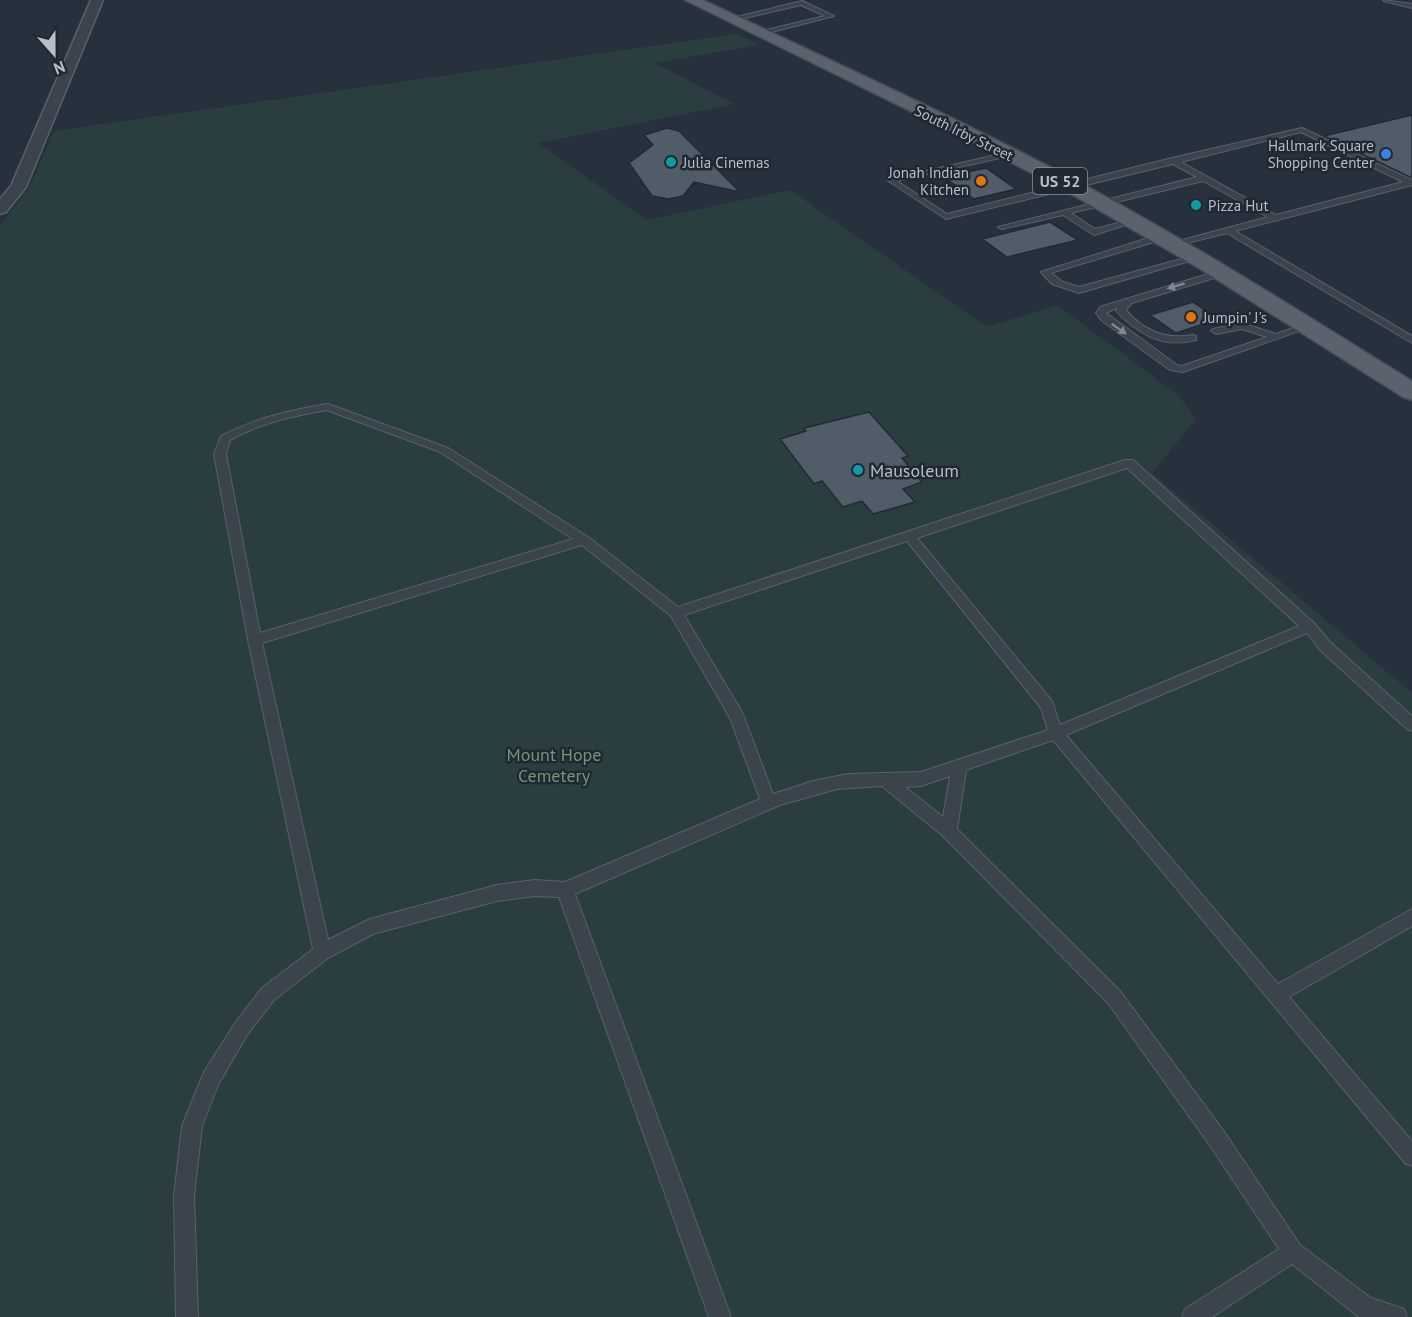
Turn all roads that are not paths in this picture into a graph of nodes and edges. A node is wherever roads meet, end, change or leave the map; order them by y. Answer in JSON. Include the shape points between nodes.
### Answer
{"nodes":[{"id":1,"x":97,"y":0,"type":"edge"},
{"id":2,"x":692,"y":0,"type":"edge"},
{"id":3,"x":780,"y":0,"type":"edge"},
{"id":4,"x":1386,"y":0,"type":"edge"},
{"id":5,"x":792,"y":5,"type":"junction"},
{"id":6,"x":1412,"y":6,"type":"edge"},
{"id":7,"x":732,"y":19,"type":"junction"},
{"id":8,"x":760,"y":33,"type":"junction"},
{"id":9,"x":1006,"y":154,"type":"junction"},
{"id":10,"x":1172,"y":160,"type":"junction"},
{"id":11,"x":1204,"y":178,"type":"junction"},
{"id":12,"x":1411,"y":182,"type":"edge"},
{"id":13,"x":1070,"y":186,"type":"junction"},
{"id":14,"x":1102,"y":203,"type":"junction"},
{"id":15,"x":0,"y":209,"type":"edge"},
{"id":16,"x":1064,"y":212,"type":"junction"},
{"id":17,"x":1275,"y":218,"type":"junction"},
{"id":18,"x":1134,"y":221,"type":"junction"},
{"id":19,"x":1002,"y":227,"type":"dead end"},
{"id":20,"x":1227,"y":230,"type":"junction"},
{"id":21,"x":1168,"y":241,"type":"junction"},
{"id":22,"x":1196,"y":258,"type":"junction"},
{"id":23,"x":1221,"y":273,"type":"junction"},
{"id":24,"x":1131,"y":299,"type":"junction"},
{"id":25,"x":1308,"y":326,"type":"junction"},
{"id":26,"x":1216,"y":331,"type":"dead end"},
{"id":27,"x":1276,"y":337,"type":"junction"},
{"id":28,"x":1193,"y":338,"type":"dead end"},
{"id":29,"x":1412,"y":340,"type":"edge"},
{"id":30,"x":1412,"y":392,"type":"edge"},
{"id":31,"x":909,"y":536,"type":"junction"},
{"id":32,"x":584,"y":540,"type":"junction"},
{"id":33,"x":676,"y":613,"type":"junction"},
{"id":34,"x":1310,"y":627,"type":"junction"},
{"id":35,"x":255,"y":640,"type":"junction"},
{"id":36,"x":1412,"y":725,"type":"edge"},
{"id":37,"x":1056,"y":733,"type":"junction"},
{"id":38,"x":959,"y":766,"type":"junction"},
{"id":39,"x":887,"y":781,"type":"junction"},
{"id":40,"x":769,"y":802,"type":"junction"},
{"id":41,"x":949,"y":831,"type":"junction"},
{"id":42,"x":565,"y":890,"type":"junction"},
{"id":43,"x":1412,"y":917,"type":"edge"},
{"id":44,"x":322,"y":952,"type":"junction"},
{"id":45,"x":1275,"y":995,"type":"junction"},
{"id":46,"x":1412,"y":1156,"type":"edge"},
{"id":47,"x":1293,"y":1252,"type":"junction"},
{"id":48,"x":1368,"y":1312,"type":"edge"},
{"id":49,"x":187,"y":1317,"type":"edge"},
{"id":50,"x":720,"y":1317,"type":"edge"},
{"id":51,"x":1193,"y":1317,"type":"edge"},
{"id":52,"x":1396,"y":1317,"type":"edge"}],
"edges":[{"from":1,"to":15,"type":"street","via":[[18,187]]},
{"from":2,"to":7,"type":"main road","name":"South Irby Street","number":"US 52"},
{"from":3,"to":5,"type":"lane"},
{"from":4,"to":6,"type":"lane"},
{"from":5,"to":7,"type":"lane"},
{"from":5,"to":8,"type":"lane","via":[[802,3],[831,16]]},
{"from":7,"to":8,"type":"main road","name":"South Irby Street","number":"US 52"},
{"from":8,"to":9,"type":"main road","name":"South Irby Street","number":"US 52"},
{"from":9,"to":13,"type":"main road","name":"South Irby Street","number":"US 52"},
{"from":9,"to":13,"type":"lane","via":[[891,180],[946,217]]},
{"from":10,"to":11,"type":"lane"},
{"from":10,"to":12,"type":"lane","via":[[1302,130]]},
{"from":10,"to":13,"type":"lane"},
{"from":11,"to":14,"type":"lane"},
{"from":11,"to":17,"type":"lane"},
{"from":12,"to":17,"type":"lane"},
{"from":13,"to":14,"type":"main road","name":"South Irby Street","number":"US 52"},
{"from":14,"to":16,"type":"lane"},
{"from":14,"to":18,"type":"main road","name":"South Irby Street","number":"US 52"},
{"from":16,"to":18,"type":"lane","via":[[1094,232]]},
{"from":16,"to":19,"type":"lane"},
{"from":17,"to":20,"type":"lane"},
{"from":18,"to":21,"type":"main road","name":"South Irby Street","number":"US 52"},
{"from":20,"to":21,"type":"lane"},
{"from":20,"to":29,"type":"lane"},
{"from":21,"to":22,"type":"main road","name":"South Irby Street","number":"US 52"},
{"from":21,"to":22,"type":"lane","via":[[1046,272],[1047,276],[1079,290]]},
{"from":22,"to":23,"type":"main road","name":"South Irby Street","number":"US 52"},
{"from":23,"to":24,"type":"lane","one_way":true},
{"from":23,"to":25,"type":"main road","name":"South Irby Street","number":"US 52"},
{"from":24,"to":27,"type":"lane","one_way":true,"via":[[1101,313],[1174,368],[1191,368]]},
{"from":24,"to":28,"type":"lane","via":[[1120,310],[1158,339],[1170,342]]},
{"from":25,"to":27,"type":"lane"},
{"from":25,"to":30,"type":"main road","name":"South Irby Street","number":"US 52"},
{"from":26,"to":27,"type":"lane","via":[[1242,327]]},
{"from":31,"to":33,"type":"lane"},
{"from":31,"to":34,"type":"lane","via":[[1130,463]]},
{"from":31,"to":37,"type":"lane","via":[[1047,705]]},
{"from":32,"to":33,"type":"lane"},
{"from":32,"to":35,"type":"lane"},
{"from":32,"to":35,"type":"lane","via":[[444,450],[328,407],[281,415],[225,438],[220,454]]},
{"from":33,"to":40,"type":"lane","via":[[737,716]]},
{"from":34,"to":36,"type":"lane","via":[[1325,646]]},
{"from":34,"to":37,"type":"lane"},
{"from":35,"to":44,"type":"lane"},
{"from":37,"to":38,"type":"lane"},
{"from":37,"to":45,"type":"lane"},
{"from":38,"to":39,"type":"lane","via":[[921,779]]},
{"from":38,"to":41,"type":"lane"},
{"from":39,"to":40,"type":"lane","via":[[860,779],[799,791]]},
{"from":39,"to":41,"type":"lane"},
{"from":40,"to":42,"type":"lane"},
{"from":41,"to":47,"type":"lane","via":[[1114,997],[1216,1137]]},
{"from":42,"to":44,"type":"lane","via":[[535,888],[457,902],[370,927]]},
{"from":42,"to":50,"type":"lane"},
{"from":43,"to":45,"type":"lane"},
{"from":44,"to":49,"type":"lane","via":[[268,994],[241,1029],[211,1079],[192,1126],[184,1196]]},
{"from":45,"to":46,"type":"lane"},
{"from":47,"to":48,"type":"lane"},
{"from":47,"to":51,"type":"lane"},
{"from":48,"to":52,"type":"lane"}]}
